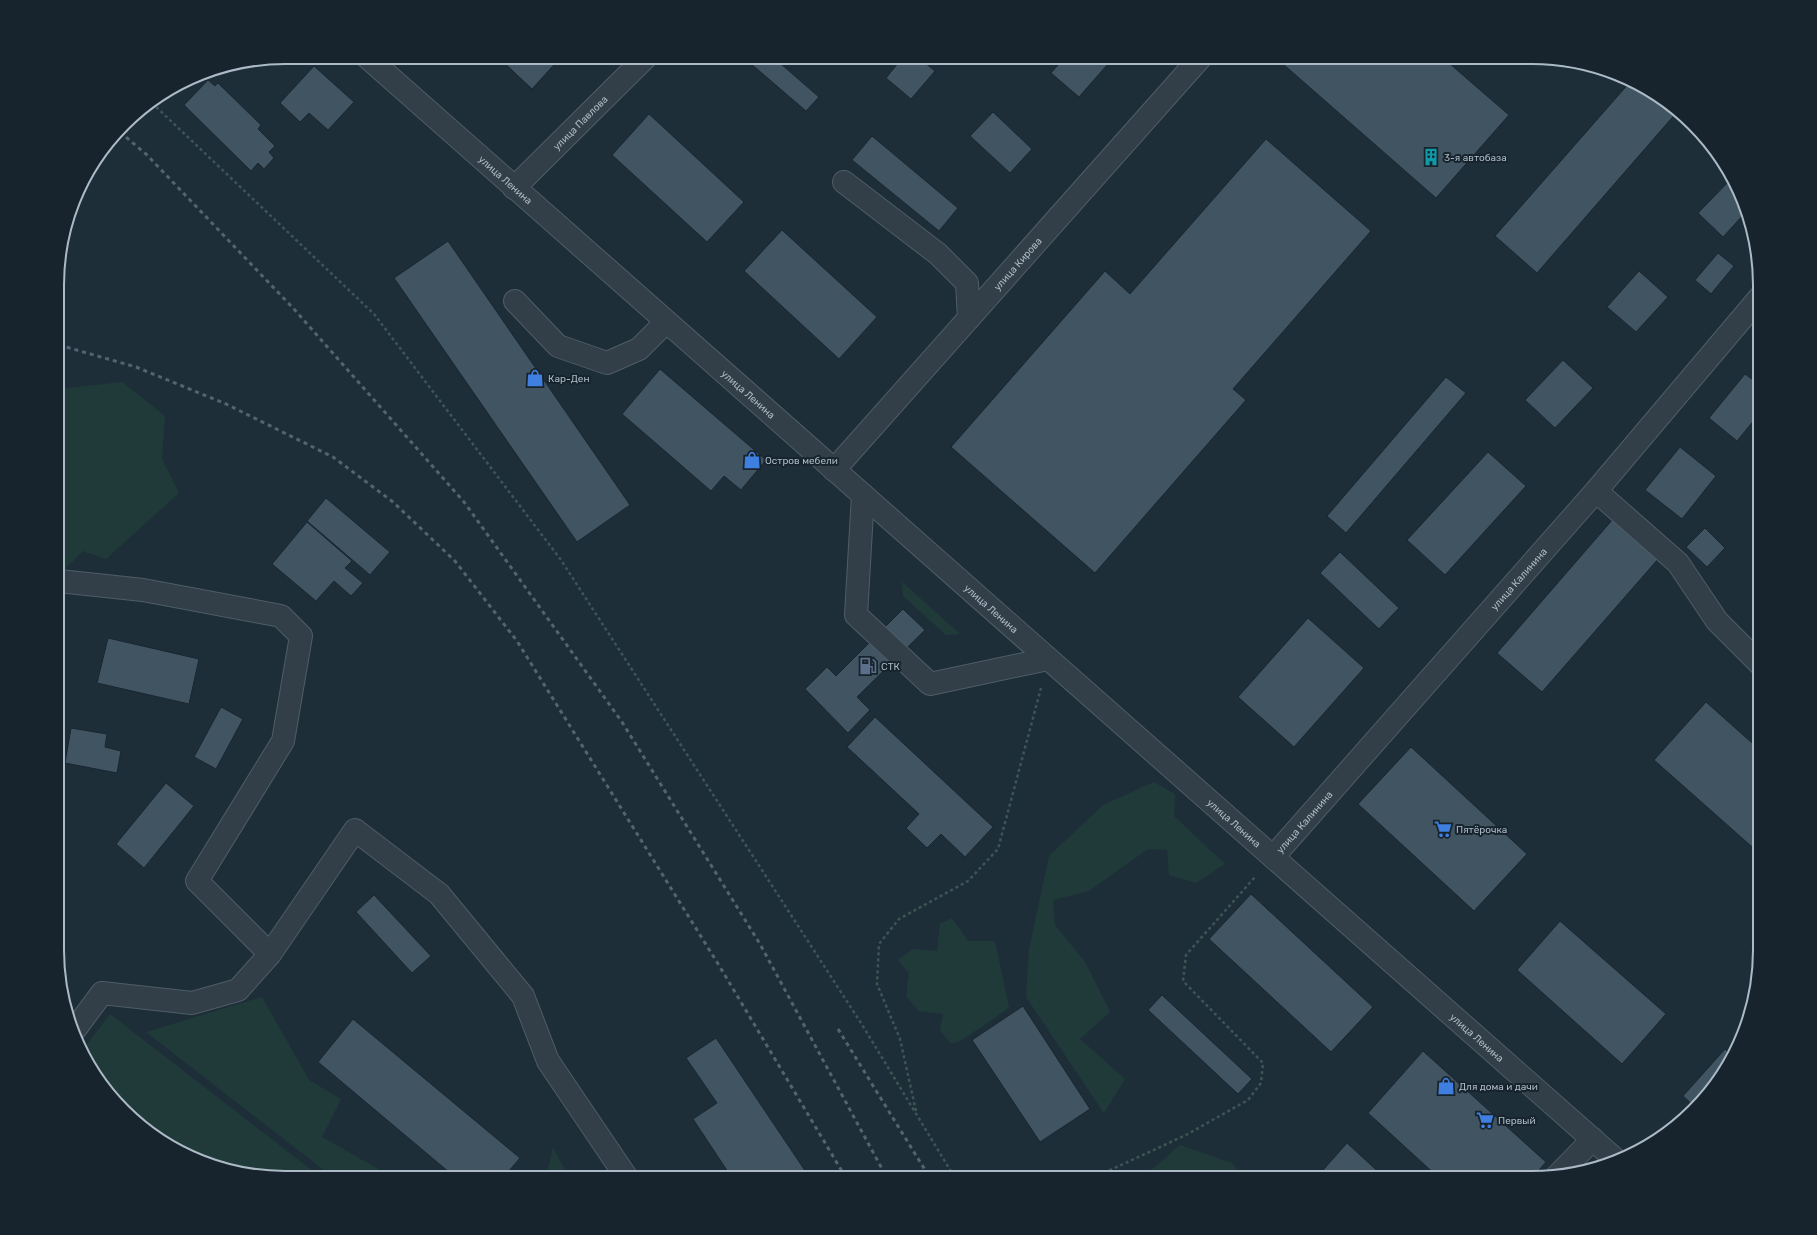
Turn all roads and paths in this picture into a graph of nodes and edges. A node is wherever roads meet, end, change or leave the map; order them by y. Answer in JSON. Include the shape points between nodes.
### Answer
{"nodes":[{"id":1,"x":375,"y":64,"type":"edge"},
{"id":2,"x":639,"y":64,"type":"edge"},
{"id":3,"x":1195,"y":64,"type":"edge"},
{"id":4,"x":155,"y":106,"type":"edge"},
{"id":5,"x":844,"y":182,"type":"dead end"},
{"id":6,"x":514,"y":188,"type":"junction"},
{"id":7,"x":515,"y":301,"type":"dead end"},
{"id":8,"x":1753,"y":305,"type":"edge"},
{"id":9,"x":969,"y":318,"type":"junction"},
{"id":10,"x":666,"y":322,"type":"junction"},
{"id":11,"x":834,"y":470,"type":"junction"},
{"id":12,"x":1596,"y":491,"type":"junction"},
{"id":13,"x":863,"y":495,"type":"junction"},
{"id":14,"x":64,"y":582,"type":"edge"},
{"id":15,"x":1753,"y":657,"type":"edge"},
{"id":16,"x":1048,"y":659,"type":"junction"},
{"id":17,"x":1273,"y":857,"type":"junction"},
{"id":18,"x":270,"y":954,"type":"junction"},
{"id":19,"x":78,"y":1026,"type":"edge"},
{"id":20,"x":916,"y":1114,"type":"junction"},
{"id":21,"x":1593,"y":1139,"type":"junction"},
{"id":22,"x":1611,"y":1156,"type":"edge"},
{"id":23,"x":1564,"y":1168,"type":"edge"},
{"id":24,"x":622,"y":1171,"type":"edge"},
{"id":25,"x":951,"y":1171,"type":"edge"},
{"id":26,"x":1109,"y":1171,"type":"edge"}],
"edges":[{"from":1,"to":6,"type":"street","name":"улица Ленина"},
{"from":2,"to":6,"type":"street","name":"улица Павлова"},
{"from":3,"to":9,"type":"street","name":"улица Кирова"},
{"from":4,"to":20,"type":"path","via":[[374,314],[562,560],[861,1024]]},
{"from":5,"to":9,"type":"street","via":[[938,254],[967,283]]},
{"from":6,"to":10,"type":"street","name":"улица Ленина"},
{"from":7,"to":10,"type":"street","via":[[558,346],[606,363],[639,350]]},
{"from":8,"to":12,"type":"street","name":"улица Калинина"},
{"from":9,"to":11,"type":"street","name":"улица Кирова"},
{"from":10,"to":11,"type":"street","name":"улица Ленина"},
{"from":11,"to":13,"type":"street","name":"улица Ленина"},
{"from":12,"to":15,"type":"street","via":[[1678,563],[1717,621]]},
{"from":12,"to":17,"type":"street","name":"улица Калинина"},
{"from":13,"to":16,"type":"street","name":"улица Ленина"},
{"from":13,"to":16,"type":"street","via":[[856,615],[930,684]]},
{"from":14,"to":18,"type":"street","via":[[143,590],[281,616],[301,636],[283,741],[197,882]]},
{"from":16,"to":17,"type":"street","name":"улица Ленина"},
{"from":16,"to":20,"type":"path","via":[[998,850],[968,881],[899,919],[879,944],[877,984],[900,1039]]},
{"from":17,"to":21,"type":"street","name":"улица Ленина"},
{"from":17,"to":26,"type":"path","via":[[1186,955],[1183,981],[1263,1063],[1261,1083],[1248,1100],[1186,1135]]},
{"from":18,"to":19,"type":"street","via":[[238,990],[192,1003],[102,993]]},
{"from":18,"to":24,"type":"street","via":[[355,830],[440,894],[523,996],[548,1061]]},
{"from":20,"to":25,"type":"path"},
{"from":21,"to":22,"type":"street","name":"улица Ленина"},
{"from":21,"to":23,"type":"street"}]}
